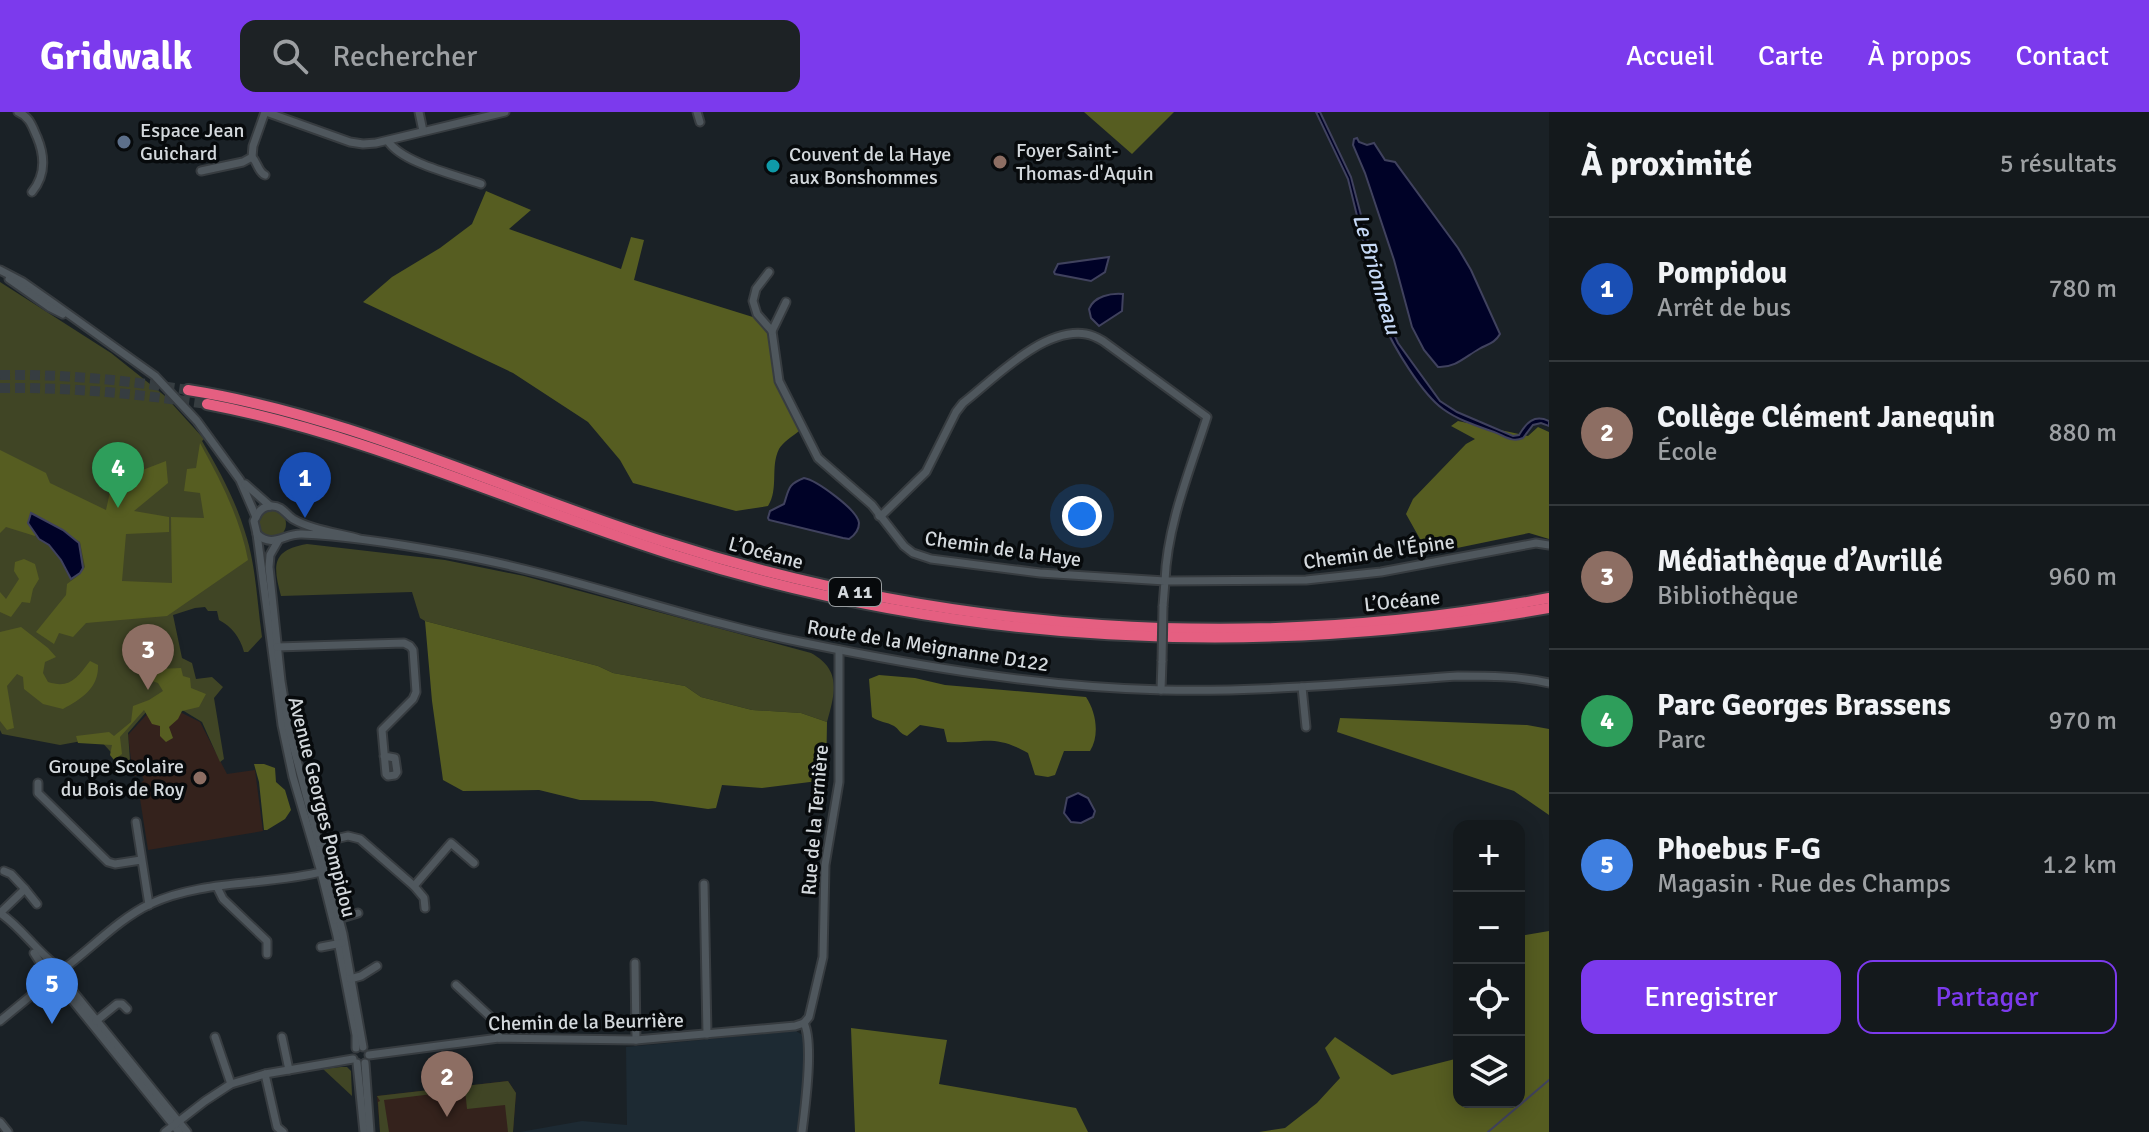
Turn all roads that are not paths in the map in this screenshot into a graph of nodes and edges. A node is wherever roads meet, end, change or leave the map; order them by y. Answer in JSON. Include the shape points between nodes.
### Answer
{"nodes":[{"id":1,"x":18,"y":112,"type":"edge"},
{"id":2,"x":266,"y":112,"type":"edge"},
{"id":3,"x":419,"y":112,"type":"edge"},
{"id":4,"x":505,"y":112,"type":"edge"},
{"id":5,"x":697,"y":112,"type":"edge"},
{"id":6,"x":480,"y":115,"type":"edge"},
{"id":7,"x":700,"y":122,"type":"dead end"},
{"id":8,"x":423,"y":131,"type":"junction"},
{"id":9,"x":388,"y":141,"type":"junction"},
{"id":10,"x":252,"y":157,"type":"junction"},
{"id":11,"x":201,"y":171,"type":"dead end"},
{"id":12,"x":265,"y":175,"type":"dead end"},
{"id":13,"x":481,"y":184,"type":"dead end"},
{"id":14,"x":32,"y":192,"type":"dead end"},
{"id":15,"x":0,"y":271,"type":"edge"},
{"id":16,"x":769,"y":272,"type":"dead end"},
{"id":17,"x":786,"y":302,"type":"dead end"},
{"id":18,"x":772,"y":331,"type":"junction"},
{"id":19,"x":188,"y":390,"type":"tunnel mouth"},
{"id":20,"x":207,"y":404,"type":"tunnel mouth"},
{"id":21,"x":240,"y":480,"type":"junction"},
{"id":22,"x":270,"y":506,"type":"junction"},
{"id":23,"x":289,"y":516,"type":"junction"},
{"id":24,"x":879,"y":516,"type":"junction"},
{"id":25,"x":256,"y":517,"type":"junction"},
{"id":26,"x":257,"y":534,"type":"junction"},
{"id":27,"x":287,"y":534,"type":"junction"},
{"id":28,"x":360,"y":539,"type":"junction"},
{"id":29,"x":278,"y":541,"type":"junction"},
{"id":30,"x":1549,"y":545,"type":"edge"},
{"id":31,"x":1165,"y":581,"type":"junction"},
{"id":32,"x":1549,"y":598,"type":"edge"},
{"id":33,"x":1549,"y":608,"type":"edge"},
{"id":34,"x":277,"y":647,"type":"junction"},
{"id":35,"x":839,"y":650,"type":"junction"},
{"id":36,"x":1549,"y":683,"type":"edge"},
{"id":37,"x":1302,"y":687,"type":"junction"},
{"id":38,"x":1161,"y":690,"type":"junction"},
{"id":39,"x":1306,"y":727,"type":"dead end"},
{"id":40,"x":384,"y":756,"type":"dead end"},
{"id":41,"x":38,"y":783,"type":"dead end"},
{"id":42,"x":136,"y":822,"type":"dead end"},
{"id":43,"x":319,"y":843,"type":"junction"},
{"id":44,"x":141,"y":860,"type":"junction"},
{"id":45,"x":474,"y":863,"type":"dead end"},
{"id":46,"x":4,"y":871,"type":"dead end"},
{"id":47,"x":324,"y":871,"type":"junction"},
{"id":48,"x":704,"y":884,"type":"dead end"},
{"id":49,"x":414,"y":886,"type":"junction"},
{"id":50,"x":217,"y":887,"type":"junction"},
{"id":51,"x":25,"y":889,"type":"junction"},
{"id":52,"x":37,"y":904,"type":"dead end"},
{"id":53,"x":149,"y":905,"type":"junction"},
{"id":54,"x":425,"y":908,"type":"dead end"},
{"id":55,"x":358,"y":913,"type":"dead end"},
{"id":56,"x":1,"y":914,"type":"edge"},
{"id":57,"x":336,"y":920,"type":"junction"},
{"id":58,"x":342,"y":943,"type":"junction"},
{"id":59,"x":321,"y":947,"type":"dead end"},
{"id":60,"x":267,"y":954,"type":"dead end"},
{"id":61,"x":635,"y":963,"type":"dead end"},
{"id":62,"x":377,"y":966,"type":"dead end"},
{"id":63,"x":56,"y":975,"type":"junction"},
{"id":64,"x":349,"y":979,"type":"junction"},
{"id":65,"x":456,"y":985,"type":"dead end"},
{"id":66,"x":127,"y":1009,"type":"dead end"},
{"id":67,"x":0,"y":1021,"type":"edge"},
{"id":68,"x":96,"y":1021,"type":"junction"},
{"id":69,"x":804,"y":1023,"type":"junction"},
{"id":70,"x":707,"y":1034,"type":"junction"},
{"id":71,"x":215,"y":1037,"type":"dead end"},
{"id":72,"x":282,"y":1037,"type":"dead end"},
{"id":73,"x":499,"y":1038,"type":"junction"},
{"id":74,"x":636,"y":1040,"type":"junction"},
{"id":75,"x":360,"y":1056,"type":"junction"},
{"id":76,"x":289,"y":1070,"type":"junction"},
{"id":77,"x":265,"y":1074,"type":"junction"},
{"id":78,"x":231,"y":1084,"type":"junction"},
{"id":79,"x":0,"y":1122,"type":"edge"},
{"id":80,"x":177,"y":1126,"type":"edge"},
{"id":81,"x":8,"y":1132,"type":"edge"},
{"id":82,"x":165,"y":1132,"type":"edge"},
{"id":83,"x":187,"y":1132,"type":"edge"},
{"id":84,"x":283,"y":1132,"type":"edge"},
{"id":85,"x":367,"y":1132,"type":"edge"},
{"id":86,"x":802,"y":1132,"type":"edge"}],
"edges":[{"from":1,"to":14,"type":"street","via":[[29,120],[43,153],[41,178]]},
{"from":2,"to":9,"type":"street","via":[[350,142]]},
{"from":2,"to":10,"type":"street"},
{"from":3,"to":8,"type":"street"},
{"from":4,"to":6,"type":"street"},
{"from":5,"to":7,"type":"street"},
{"from":6,"to":8,"type":"street"},
{"from":8,"to":9,"type":"street"},
{"from":9,"to":13,"type":"street","via":[[416,163]]},
{"from":10,"to":11,"type":"street"},
{"from":10,"to":12,"type":"street"},
{"from":15,"to":21,"type":"street","via":[[161,381]]},
{"from":16,"to":18,"type":"street","name":"Chemin de la Haye","via":[[753,301]]},
{"from":17,"to":18,"type":"street"},
{"from":18,"to":24,"type":"street","name":"Chemin de la Haye","via":[[779,381],[818,458]]},
{"from":19,"to":32,"type":"highway","name":"L’Océane","number":"A 11","via":[[341,427],[745,566],[936,607],[1080,624],[1235,629],[1379,622]]},
{"from":20,"to":33,"type":"highway","name":"L’Océane","number":"A 11","via":[[352,441],[733,573],[934,617],[1103,636],[1232,639],[1399,629]]},
{"from":21,"to":22,"type":"street"},
{"from":21,"to":25,"type":"street"},
{"from":22,"to":23,"type":"street"},
{"from":22,"to":25,"type":"street"},
{"from":23,"to":27,"type":"street"},
{"from":23,"to":28,"type":"street"},
{"from":24,"to":31,"type":"street","name":"Chemin de la Haye","via":[[904,546],[931,559]]},
{"from":24,"to":31,"type":"street","via":[[926,472],[963,403],[1040,345],[1064,335],[1091,335],[1207,417],[1175,515]]},
{"from":25,"to":26,"type":"street"},
{"from":26,"to":29,"type":"street"},
{"from":26,"to":47,"type":"street","name":"Avenue Georges Pompidou","via":[[282,725]]},
{"from":27,"to":28,"type":"street"},
{"from":27,"to":29,"type":"street"},
{"from":28,"to":35,"type":"street","name":"Route de la Meignanne D122","via":[[510,565]]},
{"from":29,"to":34,"type":"street","name":"Avenue Georges Pompidou","via":[[269,567]]},
{"from":30,"to":31,"type":"street","name":"Chemin de l'Épine","via":[[1336,577]]},
{"from":31,"to":38,"type":"street","bridge":true},
{"from":34,"to":40,"type":"street","via":[[410,646],[416,692],[382,730]]},
{"from":34,"to":43,"type":"street","name":"Avenue Georges Pompidou","via":[[289,730]]},
{"from":35,"to":38,"type":"street","name":"Route de la Meignanne D122","via":[[1022,680]]},
{"from":35,"to":69,"type":"street","name":"Rue de la Ternière","via":[[839,782],[825,865],[823,957]]},
{"from":36,"to":37,"type":"street","name":"Route de la Meignanne D122","via":[[1458,676]]},
{"from":37,"to":38,"type":"street","name":"Route de la Meignanne D122"},
{"from":37,"to":39,"type":"street"},
{"from":41,"to":44,"type":"street","via":[[38,793],[108,862]]},
{"from":42,"to":44,"type":"street"},
{"from":43,"to":47,"type":"street","name":"Avenue Georges Pompidou"},
{"from":43,"to":49,"type":"street","via":[[348,836],[360,839]]},
{"from":44,"to":53,"type":"street"},
{"from":45,"to":49,"type":"street","via":[[451,843]]},
{"from":46,"to":51,"type":"street"},
{"from":47,"to":50,"type":"street"},
{"from":47,"to":57,"type":"street","name":"Avenue Georges Pompidou"},
{"from":48,"to":70,"type":"street"},
{"from":49,"to":54,"type":"street"},
{"from":50,"to":53,"type":"street"},
{"from":50,"to":60,"type":"street","via":[[267,941]]},
{"from":51,"to":52,"type":"street"},
{"from":51,"to":56,"type":"street"},
{"from":53,"to":63,"type":"street"},
{"from":55,"to":57,"type":"street"},
{"from":56,"to":63,"type":"street"},
{"from":57,"to":58,"type":"street","name":"Avenue Georges Pompidou"},
{"from":58,"to":59,"type":"street","name":"Avenue Georges Pompidou"},
{"from":58,"to":64,"type":"street","name":"Avenue Georges Pompidou"},
{"from":61,"to":74,"type":"street"},
{"from":62,"to":64,"type":"street"},
{"from":63,"to":67,"type":"street"},
{"from":63,"to":68,"type":"street"},
{"from":63,"to":80,"type":"street"},
{"from":64,"to":75,"type":"street","name":"Avenue Georges Pompidou"},
{"from":65,"to":73,"type":"street","via":[[497,1023]]},
{"from":66,"to":68,"type":"street","via":[[117,1004]]},
{"from":68,"to":80,"type":"street"},
{"from":69,"to":70,"type":"street","name":"Chemin de la Beurrière"},
{"from":69,"to":86,"type":"street","name":"Rue de la Ternière","via":[[808,1036]]},
{"from":70,"to":74,"type":"street","name":"Chemin de la Beurrière"},
{"from":71,"to":78,"type":"street"},
{"from":72,"to":76,"type":"street"},
{"from":73,"to":74,"type":"street","name":"Chemin de la Beurrière"},
{"from":73,"to":75,"type":"street","name":"Chemin de la Beurrière"},
{"from":75,"to":76,"type":"street","name":"Chemin de la Beurrière"},
{"from":75,"to":85,"type":"street","name":"Avenue Georges Pompidou"},
{"from":76,"to":77,"type":"street","name":"Chemin de la Beurrière"},
{"from":77,"to":78,"type":"street","name":"Chemin de la Beurrière"},
{"from":77,"to":84,"type":"street","via":[[277,1127]]},
{"from":78,"to":80,"type":"street","name":"Chemin de la Beurrière"},
{"from":79,"to":81,"type":"street"},
{"from":80,"to":82,"type":"street","name":"Chemin de la Beurrière"},
{"from":80,"to":83,"type":"street"}]}
